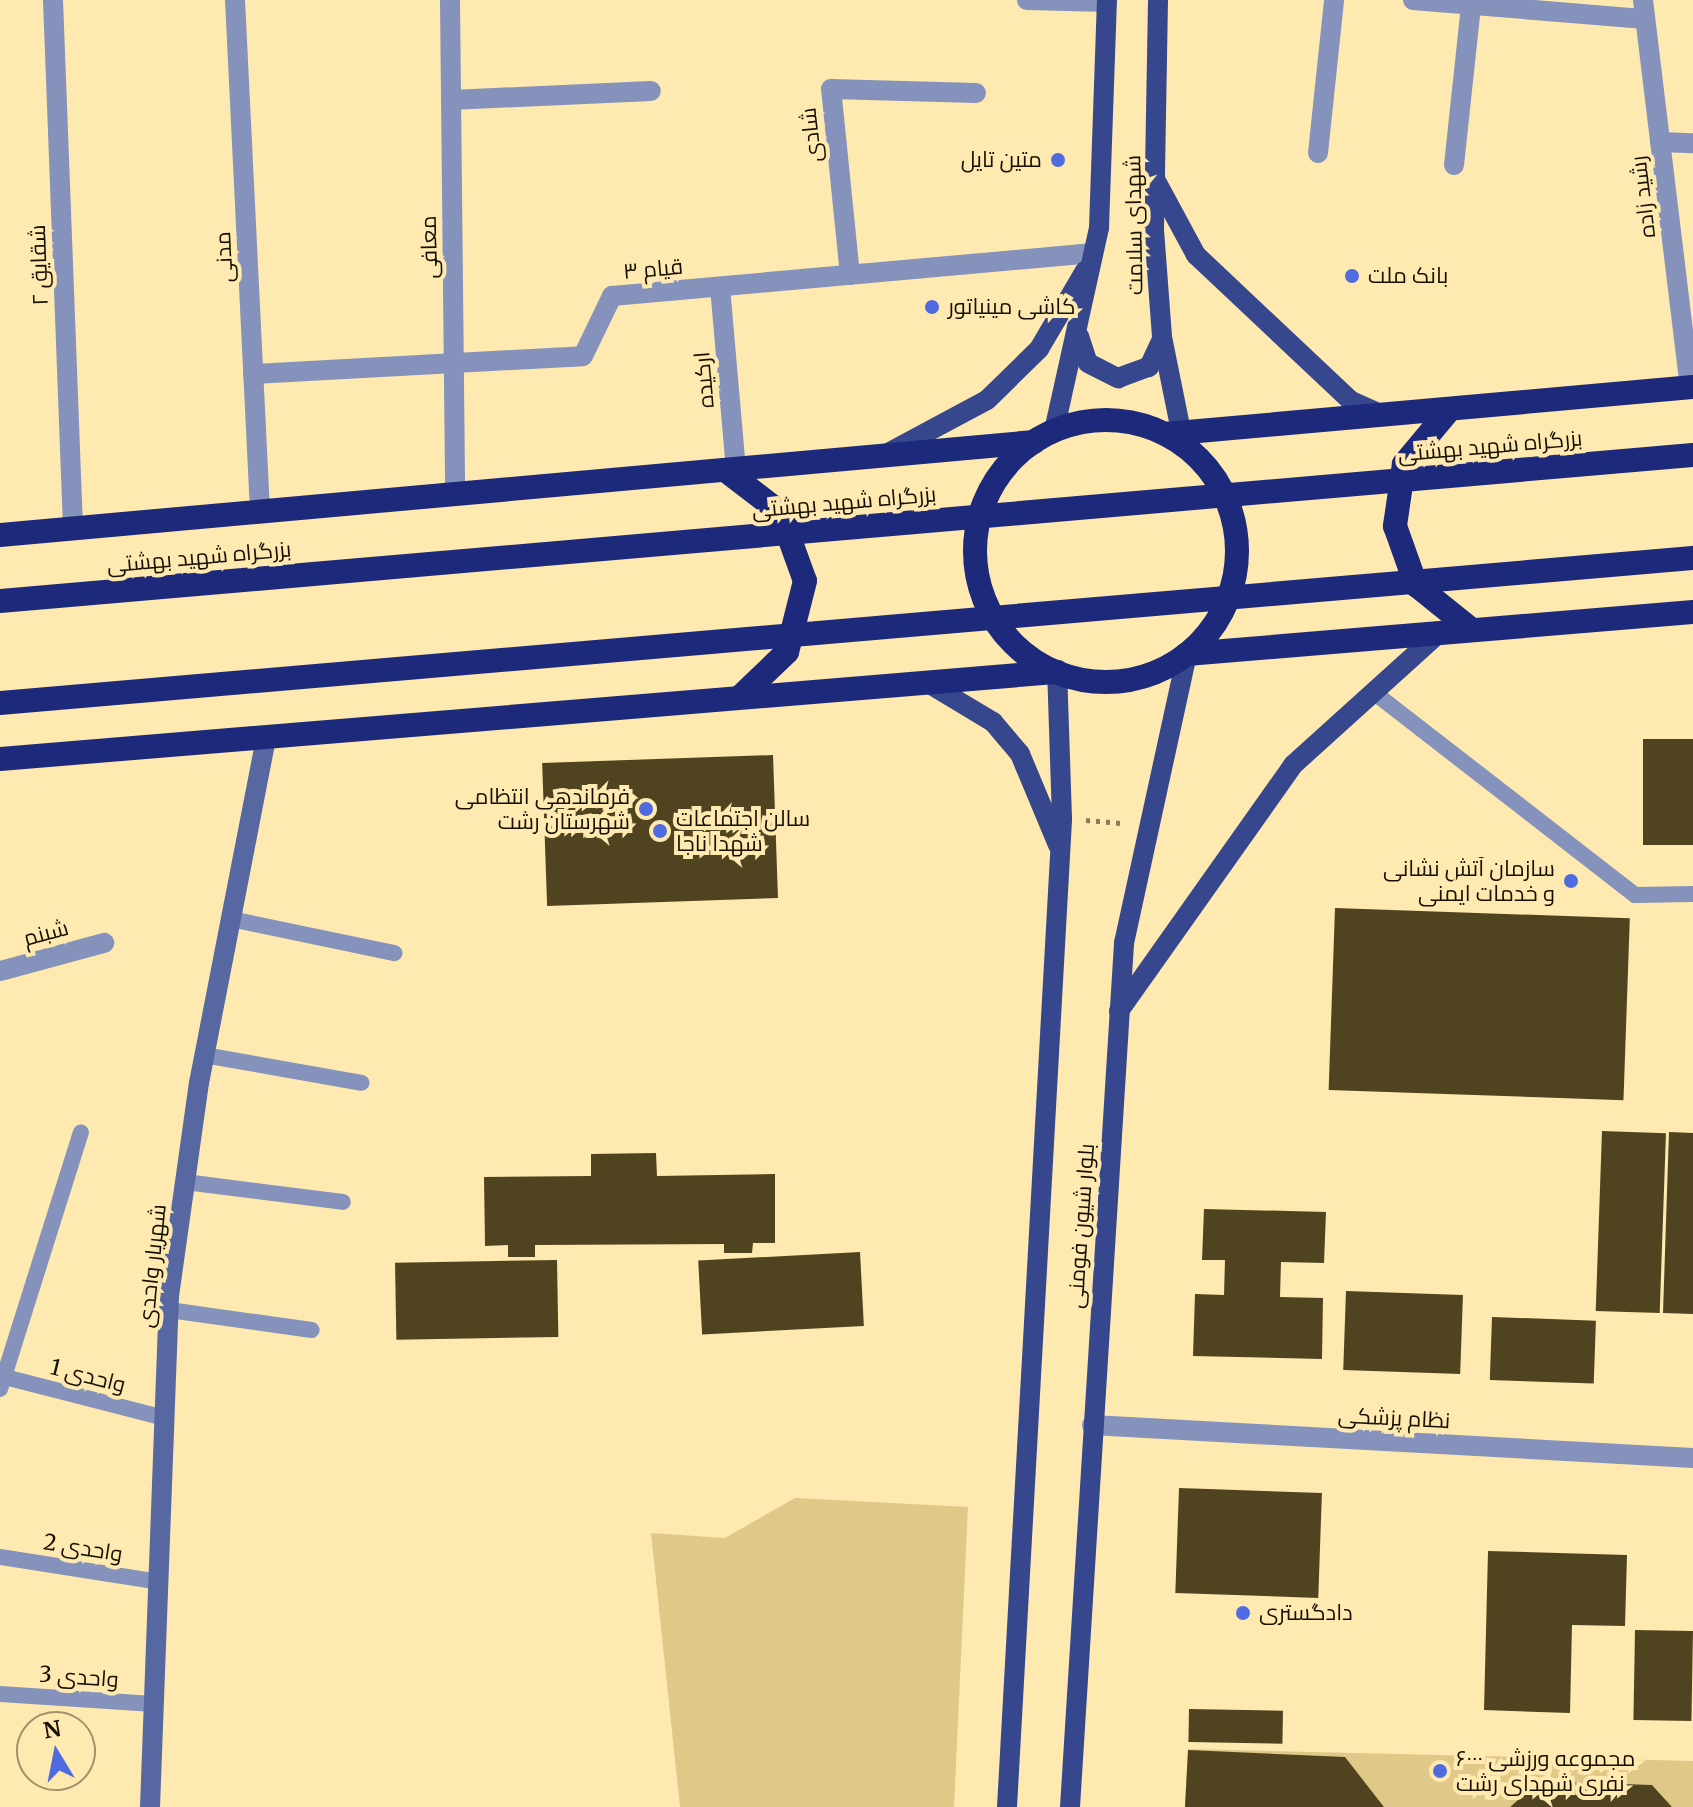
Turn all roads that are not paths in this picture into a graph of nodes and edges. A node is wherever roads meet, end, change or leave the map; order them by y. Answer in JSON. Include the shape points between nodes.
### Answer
{"nodes":[{"id":1,"x":53,"y":0,"type":"edge"},
{"id":2,"x":235,"y":0,"type":"edge"},
{"id":3,"x":450,"y":0,"type":"edge"},
{"id":4,"x":1027,"y":0,"type":"edge"},
{"id":5,"x":1158,"y":0,"type":"edge"},
{"id":6,"x":1334,"y":0,"type":"edge"},
{"id":7,"x":1413,"y":0,"type":"edge"},
{"id":8,"x":1107,"y":1,"type":"edge"},
{"id":9,"x":1496,"y":3,"type":"edge"},
{"id":10,"x":1471,"y":5,"type":"junction"},
{"id":11,"x":1644,"y":10,"type":"edge"},
{"id":12,"x":651,"y":91,"type":"dead end"},
{"id":13,"x":976,"y":93,"type":"dead end"},
{"id":14,"x":451,"y":100,"type":"junction"},
{"id":15,"x":1660,"y":142,"type":"junction"},
{"id":16,"x":1693,"y":143,"type":"edge"},
{"id":17,"x":1318,"y":153,"type":"dead end"},
{"id":18,"x":1454,"y":165,"type":"dead end"},
{"id":19,"x":1155,"y":179,"type":"junction"},
{"id":20,"x":1092,"y":257,"type":"junction"},
{"id":21,"x":850,"y":275,"type":"junction"},
{"id":22,"x":720,"y":287,"type":"junction"},
{"id":23,"x":1079,"y":332,"type":"junction"},
{"id":24,"x":1162,"y":337,"type":"junction"},
{"id":25,"x":455,"y":364,"type":"junction"},
{"id":26,"x":253,"y":374,"type":"junction"},
{"id":27,"x":1692,"y":388,"type":"edge"},
{"id":28,"x":1450,"y":409,"type":"junction"},
{"id":29,"x":1383,"y":415,"type":"junction"},
{"id":30,"x":1044,"y":437,"type":"junction"},
{"id":31,"x":1175,"y":440,"type":"junction"},
{"id":32,"x":1693,"y":455,"type":"edge"},
{"id":33,"x":883,"y":456,"type":"junction"},
{"id":34,"x":730,"y":469,"type":"junction"},
{"id":35,"x":455,"y":494,"type":"junction"},
{"id":36,"x":260,"y":511,"type":"junction"},
{"id":37,"x":73,"y":528,"type":"junction"},
{"id":38,"x":0,"y":535,"type":"edge"},
{"id":39,"x":1693,"y":558,"type":"edge"},
{"id":40,"x":0,"y":601,"type":"edge"},
{"id":41,"x":1693,"y":612,"type":"edge"},
{"id":42,"x":1472,"y":630,"type":"junction"},
{"id":43,"x":1439,"y":633,"type":"junction"},
{"id":44,"x":1187,"y":654,"type":"junction"},
{"id":45,"x":1057,"y":672,"type":"junction"},
{"id":46,"x":928,"y":683,"type":"junction"},
{"id":47,"x":1372,"y":691,"type":"junction"},
{"id":48,"x":738,"y":698,"type":"junction"},
{"id":49,"x":0,"y":703,"type":"edge"},
{"id":50,"x":266,"y":737,"type":"junction"},
{"id":51,"x":0,"y":759,"type":"edge"},
{"id":52,"x":1060,"y":850,"type":"junction"},
{"id":53,"x":1693,"y":894,"type":"edge"},
{"id":54,"x":231,"y":919,"type":"junction"},
{"id":55,"x":104,"y":943,"type":"dead end"},
{"id":56,"x":394,"y":953,"type":"dead end"},
{"id":57,"x":0,"y":971,"type":"edge"},
{"id":58,"x":1119,"y":1011,"type":"junction"},
{"id":59,"x":204,"y":1055,"type":"junction"},
{"id":60,"x":362,"y":1083,"type":"dead end"},
{"id":61,"x":81,"y":1132,"type":"dead end"},
{"id":62,"x":185,"y":1182,"type":"junction"},
{"id":63,"x":343,"y":1202,"type":"dead end"},
{"id":64,"x":169,"y":1310,"type":"junction"},
{"id":65,"x":312,"y":1330,"type":"dead end"},
{"id":66,"x":1,"y":1376,"type":"edge"},
{"id":67,"x":0,"y":1389,"type":"edge"},
{"id":68,"x":165,"y":1418,"type":"junction"},
{"id":69,"x":1092,"y":1425,"type":"junction"},
{"id":70,"x":1693,"y":1458,"type":"edge"},
{"id":71,"x":0,"y":1557,"type":"edge"},
{"id":72,"x":159,"y":1582,"type":"junction"},
{"id":73,"x":0,"y":1694,"type":"edge"},
{"id":74,"x":154,"y":1704,"type":"junction"},
{"id":75,"x":150,"y":1807,"type":"edge"},
{"id":76,"x":1007,"y":1807,"type":"edge"},
{"id":77,"x":1070,"y":1807,"type":"edge"}],
"edges":[{"from":1,"to":37,"type":"street","name":"شقایق ۲"},
{"from":2,"to":26,"type":"street","name":"مدنی"},
{"from":3,"to":14,"type":"street","name":"معافی"},
{"from":4,"to":8,"type":"street"},
{"from":5,"to":19,"type":"main road","name":"شهدای سلامت"},
{"from":6,"to":17,"type":"street"},
{"from":7,"to":10,"type":"street"},
{"from":8,"to":20,"type":"main road","name":"شهدای سلامت"},
{"from":9,"to":10,"type":"street"},
{"from":9,"to":11,"type":"street"},
{"from":10,"to":18,"type":"street"},
{"from":11,"to":15,"type":"street","name":"رشید زاده"},
{"from":12,"to":14,"type":"street"},
{"from":13,"to":21,"type":"street","name":"شادی","via":[[831,89]]},
{"from":14,"to":25,"type":"street","name":"معافی"},
{"from":15,"to":16,"type":"street"},
{"from":15,"to":27,"type":"street","name":"رشید زاده"},
{"from":19,"to":24,"type":"main road","name":"شهدای سلامت"},
{"from":19,"to":29,"type":"main road","via":[[1196,255],[1351,401]]},
{"from":20,"to":21,"type":"street","name":"قیام ۳"},
{"from":20,"to":23,"type":"main road","name":"شهدای سلامت"},
{"from":20,"to":33,"type":"main road","via":[[1039,349],[987,400]]},
{"from":21,"to":22,"type":"street","name":"قیام ۳"},
{"from":22,"to":25,"type":"street","name":"قیام ۳","via":[[612,296],[583,356]]},
{"from":22,"to":34,"type":"street","name":"ارکیده"},
{"from":23,"to":24,"type":"main road","via":[[1088,363],[1118,378],[1149,367]]},
{"from":23,"to":30,"type":"main road","name":"شهدای سلامت"},
{"from":24,"to":31,"type":"main road","name":"شهدای سلامت"},
{"from":25,"to":26,"type":"street","name":"قیام ۳"},
{"from":25,"to":35,"type":"street","name":"معافی"},
{"from":26,"to":36,"type":"street","name":"مدنی"},
{"from":27,"to":28,"type":"highway"},
{"from":28,"to":29,"type":"highway"},
{"from":28,"to":42,"type":"highway","via":[[1404,464],[1395,526],[1416,585]]},
{"from":29,"to":31,"type":"highway"},
{"from":30,"to":31,"type":"highway","via":[[1110,421]]},
{"from":30,"to":33,"type":"highway"},
{"from":30,"to":45,"type":"highway","via":[[1001,473],[984,503],[976,570],[1003,632]]},
{"from":31,"to":44,"type":"highway","via":[[1221,489],[1237,555],[1223,610]]},
{"from":32,"to":40,"type":"highway","name":"بزرگراه شهید بهشتی"},
{"from":33,"to":34,"type":"highway"},
{"from":34,"to":35,"type":"highway"},
{"from":34,"to":48,"type":"highway","via":[[780,512],[805,581],[787,652]]},
{"from":35,"to":36,"type":"highway"},
{"from":36,"to":37,"type":"highway"},
{"from":37,"to":38,"type":"highway"},
{"from":39,"to":49,"type":"highway"},
{"from":41,"to":42,"type":"highway"},
{"from":42,"to":43,"type":"highway"},
{"from":43,"to":44,"type":"highway"},
{"from":43,"to":47,"type":"main road"},
{"from":44,"to":45,"type":"highway","via":[[1124,680]]},
{"from":44,"to":58,"type":"main road","name":"بلوار شیون فومنی","via":[[1124,943]]},
{"from":45,"to":46,"type":"highway"},
{"from":45,"to":52,"type":"main road","name":"بلوار شیون فومنی"},
{"from":46,"to":48,"type":"highway"},
{"from":46,"to":52,"type":"main road","via":[[993,722],[1020,754]]},
{"from":47,"to":53,"type":"lane","via":[[1635,895]]},
{"from":47,"to":58,"type":"main road","via":[[1293,765]]},
{"from":48,"to":50,"type":"highway"},
{"from":50,"to":51,"type":"highway"},
{"from":50,"to":54,"type":"street","name":"شهریار واحدی"},
{"from":52,"to":76,"type":"main road","name":"بلوار شیون فومنی"},
{"from":54,"to":56,"type":"lane"},
{"from":54,"to":59,"type":"street","name":"شهریار واحدی"},
{"from":55,"to":57,"type":"street","name":"شبنم"},
{"from":58,"to":69,"type":"main road","name":"بلوار شیون فومنی"},
{"from":59,"to":60,"type":"lane"},
{"from":59,"to":62,"type":"street","name":"شهریار واحدی"},
{"from":61,"to":66,"type":"lane"},
{"from":62,"to":63,"type":"lane"},
{"from":62,"to":64,"type":"street","name":"شهریار واحدی"},
{"from":64,"to":65,"type":"lane"},
{"from":64,"to":68,"type":"street","name":"شهریار واحدی"},
{"from":66,"to":67,"type":"lane"},
{"from":66,"to":68,"type":"lane","name":"واحدی 1"},
{"from":68,"to":72,"type":"street","name":"شهریار واحدی"},
{"from":69,"to":70,"type":"street","name":"نظام پزشکی"},
{"from":69,"to":77,"type":"main road","name":"بلوار شیون فومنی"},
{"from":71,"to":72,"type":"lane","name":"واحدی 2"},
{"from":72,"to":74,"type":"street","name":"شهریار واحدی"},
{"from":73,"to":74,"type":"lane","name":"واحدی 3"},
{"from":74,"to":75,"type":"street","name":"شهریار واحدی"}]}
